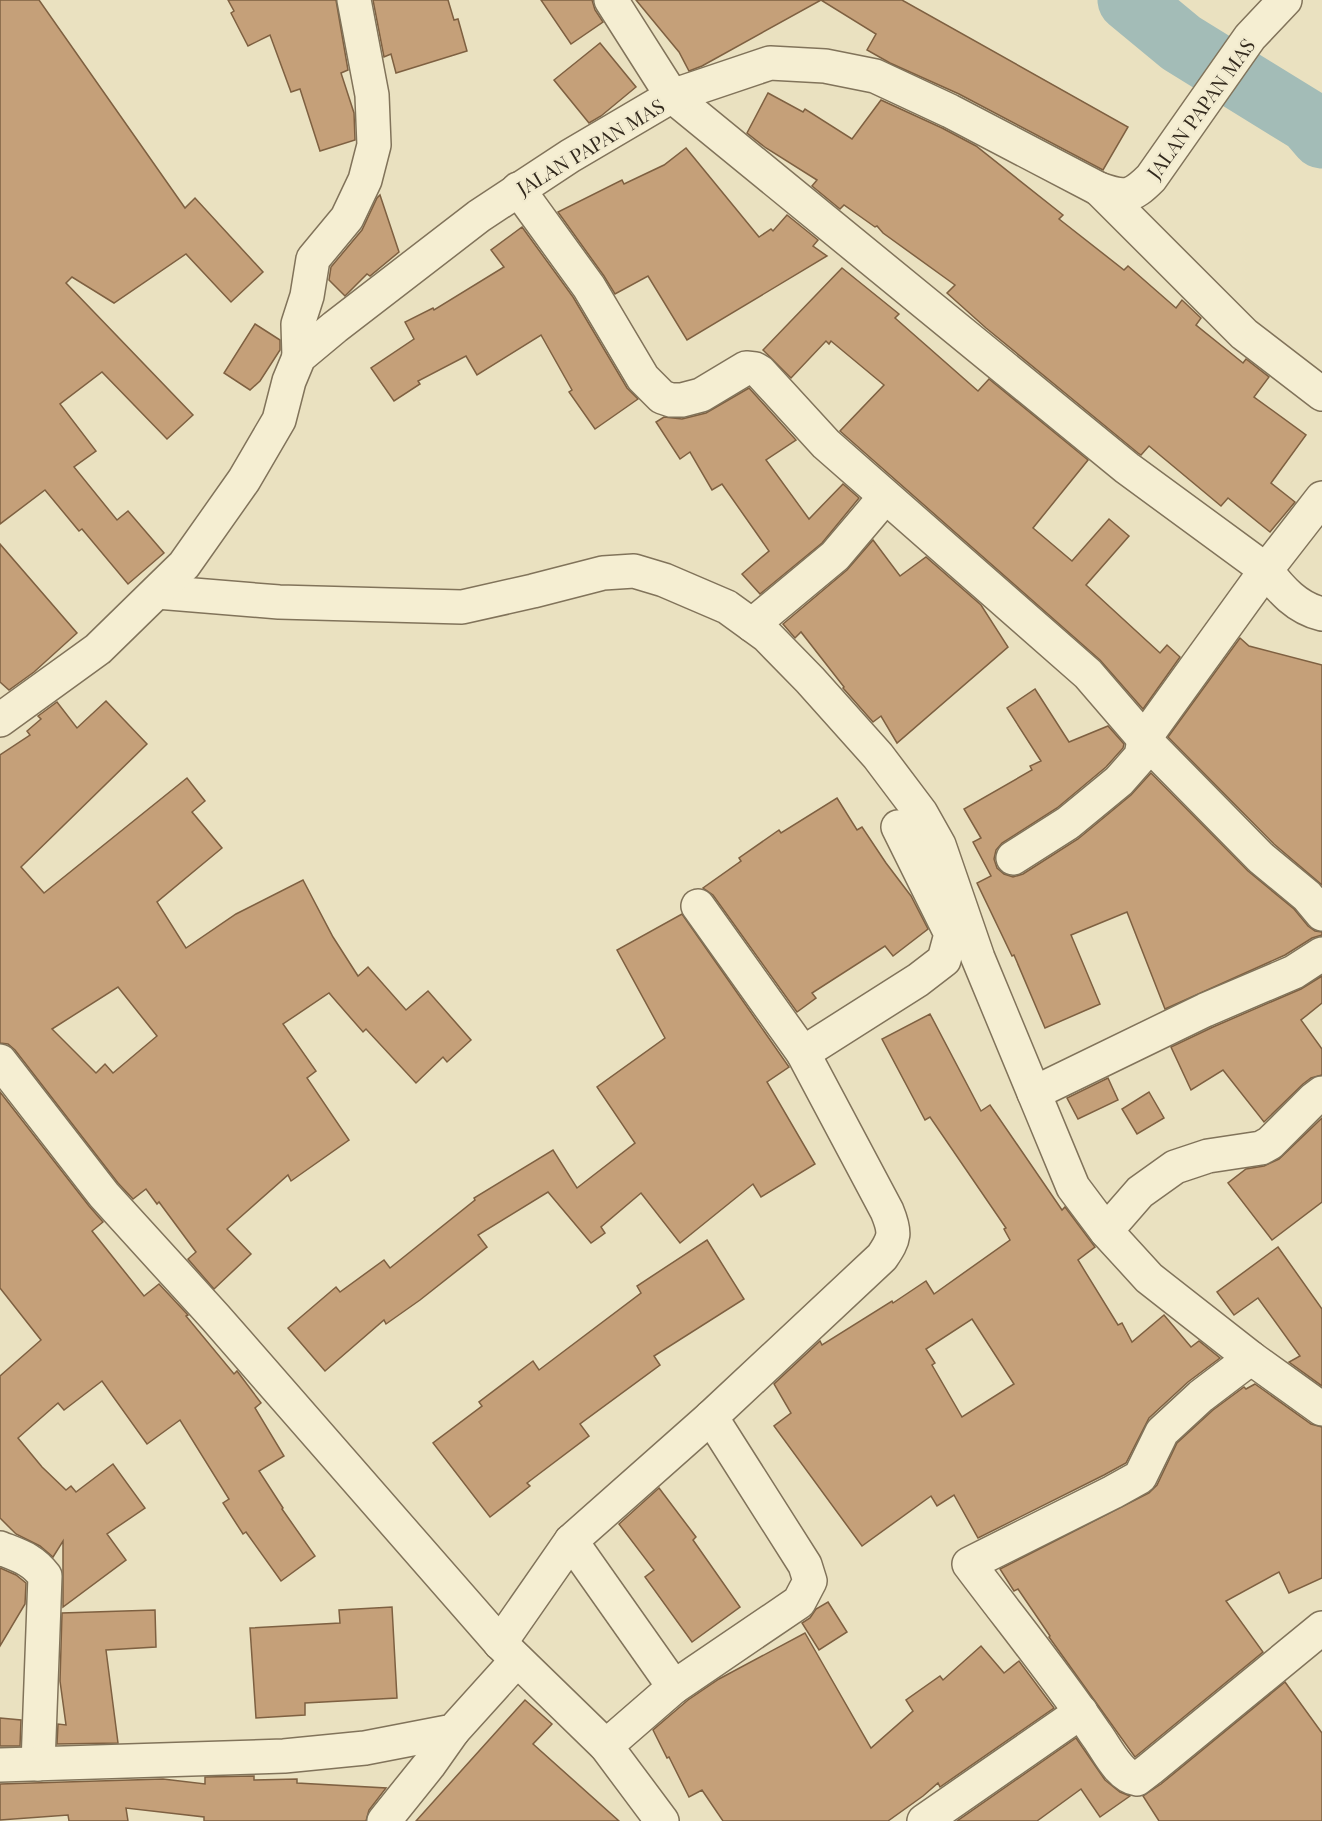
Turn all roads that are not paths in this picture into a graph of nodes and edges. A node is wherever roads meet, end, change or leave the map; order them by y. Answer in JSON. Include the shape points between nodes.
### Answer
{"nodes":[{"id":1,"x":354,"y":0,"type":"edge"},
{"id":2,"x":611,"y":0,"type":"edge"},
{"id":3,"x":1285,"y":0,"type":"edge"},
{"id":4,"x":672,"y":96,"type":"junction"},
{"id":5,"x":518,"y":189,"type":"junction"},
{"id":6,"x":1099,"y":189,"type":"junction"},
{"id":7,"x":299,"y":357,"type":"junction"},
{"id":8,"x":1322,"y":394,"type":"edge"},
{"id":9,"x":885,"y":496,"type":"junction"},
{"id":10,"x":1322,"y":498,"type":"edge"},
{"id":11,"x":1266,"y":570,"type":"junction"},
{"id":12,"x":157,"y":592,"type":"junction"},
{"id":13,"x":1322,"y":614,"type":"edge"},
{"id":14,"x":752,"y":625,"type":"junction"},
{"id":15,"x":0,"y":720,"type":"edge"},
{"id":16,"x":1144,"y":739,"type":"junction"},
{"id":17,"x":898,"y":827,"type":"dead end"},
{"id":18,"x":1013,"y":858,"type":"dead end"},
{"id":19,"x":698,"y":906,"type":"dead end"},
{"id":20,"x":1322,"y":914,"type":"edge"},
{"id":21,"x":1322,"y":954,"type":"edge"},
{"id":22,"x":803,"y":1053,"type":"junction"},
{"id":23,"x":0,"y":1061,"type":"edge"},
{"id":24,"x":1034,"y":1093,"type":"junction"},
{"id":25,"x":1322,"y":1093,"type":"edge"},
{"id":26,"x":1106,"y":1231,"type":"junction"},
{"id":27,"x":1251,"y":1358,"type":"junction"},
{"id":28,"x":1322,"y":1409,"type":"edge"},
{"id":29,"x":711,"y":1417,"type":"junction"},
{"id":30,"x":571,"y":1540,"type":"junction"},
{"id":31,"x":0,"y":1548,"type":"edge"},
{"id":32,"x":1322,"y":1628,"type":"edge"},
{"id":33,"x":508,"y":1651,"type":"junction"},
{"id":34,"x":674,"y":1687,"type":"junction"},
{"id":35,"x":1081,"y":1712,"type":"junction"},
{"id":36,"x":453,"y":1731,"type":"junction"},
{"id":37,"x":606,"y":1746,"type":"junction"},
{"id":38,"x":38,"y":1764,"type":"junction"},
{"id":39,"x":0,"y":1766,"type":"edge"},
{"id":40,"x":384,"y":1821,"type":"edge"},
{"id":41,"x":662,"y":1821,"type":"edge"},
{"id":42,"x":924,"y":1821,"type":"edge"}],
"edges":[{"from":1,"to":7,"type":"street","via":[[372,95],[374,145],[365,180],[347,218],[313,260],[298,324]]},
{"from":2,"to":4,"type":"street"},
{"from":3,"to":6,"type":"street","name":"JALAN PAPAN MAS","via":[[1250,37],[1151,178],[1137,192],[1118,196]]},
{"from":4,"to":5,"type":"street","name":"JALAN PAPAN MAS"},
{"from":4,"to":6,"type":"street","name":"JALAN PAPAN MAS","via":[[770,63],[825,66],[875,76]]},
{"from":4,"to":11,"type":"street","via":[[1127,468]]},
{"from":5,"to":7,"type":"street","name":"JALAN PAPAN MAS"},
{"from":5,"to":9,"type":"street","via":[[590,287],[643,378],[662,397],[682,400],[701,395],[746,368],[755,369],[826,444]]},
{"from":6,"to":8,"type":"street","via":[[1244,334]]},
{"from":7,"to":12,"type":"street","name":"JALAN PAPAN MAS","via":[[279,420],[244,480],[184,565]]},
{"from":9,"to":14,"type":"street","via":[[835,556]]},
{"from":9,"to":16,"type":"street","via":[[1067,654]]},
{"from":10,"to":11,"type":"street"},
{"from":11,"to":13,"type":"street","via":[[1294,601]]},
{"from":11,"to":16,"type":"street"},
{"from":12,"to":14,"type":"street","via":[[279,602],[462,607],[603,573],[634,571],[727,607]]},
{"from":12,"to":15,"type":"street","name":"JALAN PAPAN MAS","via":[[98,649]]},
{"from":14,"to":24,"type":"street","via":[[810,680],[878,756],[921,813],[939,844],[978,958]]},
{"from":16,"to":18,"type":"street","via":[[1141,756],[1119,781],[1068,823]]},
{"from":16,"to":20,"type":"street"},
{"from":17,"to":22,"type":"street","via":[[951,934],[944,960]]},
{"from":19,"to":22,"type":"street"},
{"from":21,"to":24,"type":"street","via":[[1294,972]]},
{"from":22,"to":29,"type":"street","via":[[887,1210],[893,1224],[893,1241],[882,1257]]},
{"from":23,"to":33,"type":"street","via":[[104,1195]]},
{"from":24,"to":26,"type":"street","via":[[1073,1187]]},
{"from":25,"to":26,"type":"street","via":[[1278,1137],[1261,1148],[1208,1156],[1175,1167],[1140,1192]]},
{"from":26,"to":27,"type":"street","via":[[1149,1278]]},
{"from":27,"to":28,"type":"street"},
{"from":27,"to":35,"type":"street","via":[[1162,1432],[1140,1477],[969,1564]]},
{"from":29,"to":30,"type":"street"},
{"from":29,"to":34,"type":"street","via":[[805,1565],[810,1581],[799,1602]]},
{"from":30,"to":33,"type":"street"},
{"from":30,"to":34,"type":"street"},
{"from":31,"to":38,"type":"street","via":[[30,1560],[45,1576]]},
{"from":32,"to":35,"type":"street","via":[[1137,1779],[1119,1767]]},
{"from":33,"to":36,"type":"street"},
{"from":33,"to":37,"type":"street"},
{"from":34,"to":37,"type":"street"},
{"from":35,"to":42,"type":"street"},
{"from":36,"to":38,"type":"street","via":[[365,1748],[285,1756]]},
{"from":36,"to":40,"type":"street"},
{"from":37,"to":41,"type":"street"},
{"from":38,"to":39,"type":"street"}]}
